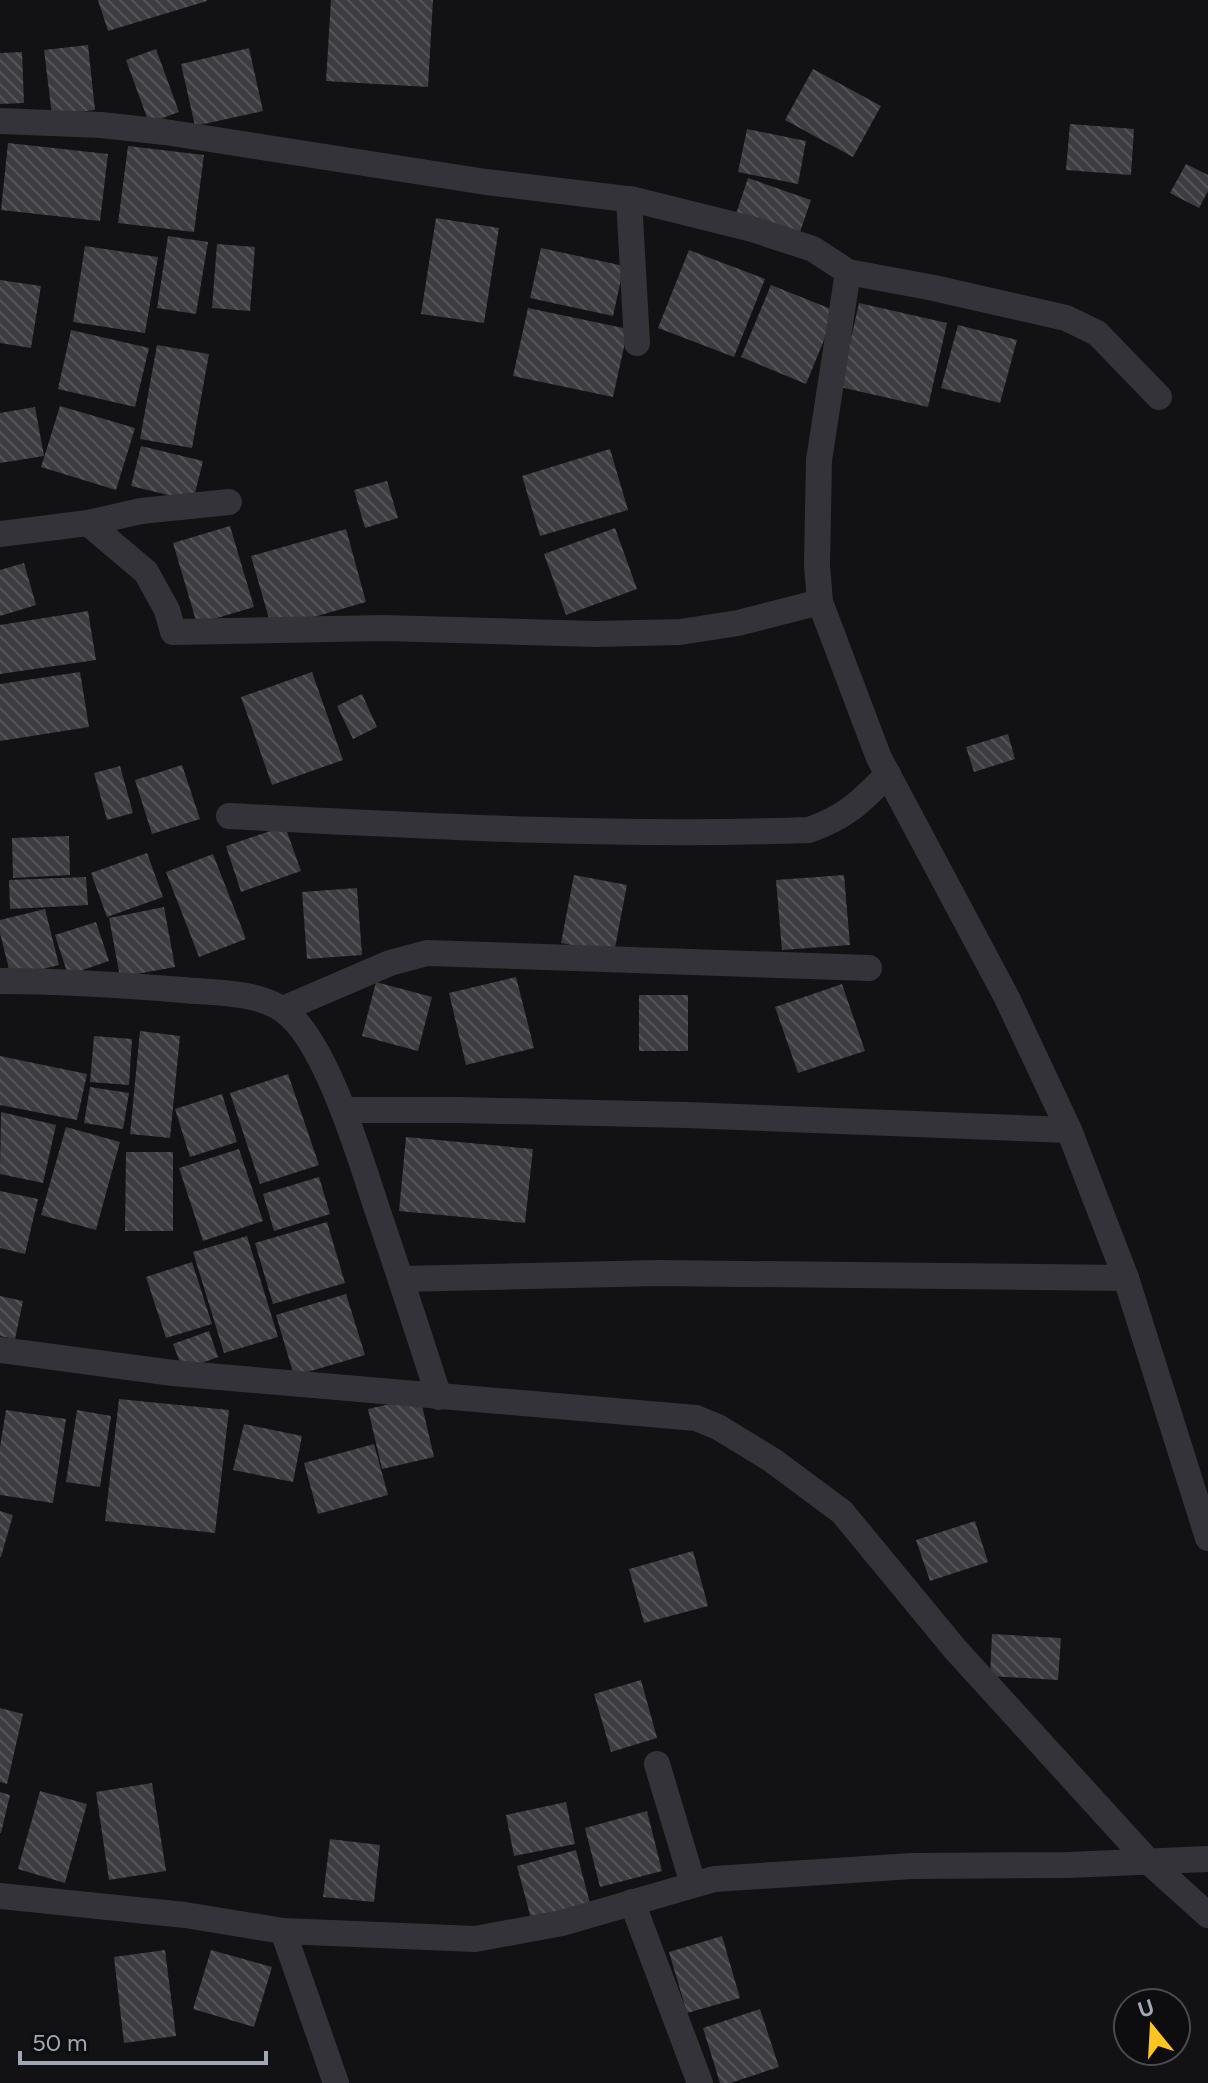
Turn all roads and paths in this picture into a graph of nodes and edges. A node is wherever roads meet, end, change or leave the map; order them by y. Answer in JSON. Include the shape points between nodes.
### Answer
{"nodes":[{"id":1,"x":0,"y":121,"type":"edge"},
{"id":2,"x":629,"y":199,"type":"junction"},
{"id":3,"x":848,"y":272,"type":"junction"},
{"id":4,"x":637,"y":343,"type":"dead end"},
{"id":5,"x":1159,"y":397,"type":"dead end"},
{"id":6,"x":229,"y":502,"type":"dead end"},
{"id":7,"x":88,"y":523,"type":"junction"},
{"id":8,"x":0,"y":534,"type":"edge"},
{"id":9,"x":820,"y":602,"type":"junction"},
{"id":10,"x":888,"y":774,"type":"junction"},
{"id":11,"x":229,"y":816,"type":"dead end"},
{"id":12,"x":869,"y":968,"type":"dead end"},
{"id":13,"x":0,"y":981,"type":"edge"},
{"id":14,"x":283,"y":1009,"type":"junction"},
{"id":15,"x":343,"y":1110,"type":"junction"},
{"id":16,"x":1069,"y":1130,"type":"junction"},
{"id":17,"x":1126,"y":1278,"type":"junction"},
{"id":18,"x":401,"y":1279,"type":"junction"},
{"id":19,"x":0,"y":1350,"type":"edge"},
{"id":20,"x":439,"y":1397,"type":"junction"},
{"id":21,"x":1208,"y":1538,"type":"edge"},
{"id":22,"x":657,"y":1764,"type":"dead end"},
{"id":23,"x":1208,"y":1859,"type":"edge"},
{"id":24,"x":1148,"y":1861,"type":"junction"},
{"id":25,"x":693,"y":1884,"type":"junction"},
{"id":26,"x":0,"y":1896,"type":"edge"},
{"id":27,"x":632,"y":1902,"type":"junction"},
{"id":28,"x":1208,"y":1915,"type":"edge"},
{"id":29,"x":283,"y":1931,"type":"junction"},
{"id":30,"x":336,"y":2083,"type":"edge"},
{"id":31,"x":700,"y":2083,"type":"edge"}],
"edges":[{"from":1,"to":2,"type":"street","via":[[165,132]]},
{"from":2,"to":3,"type":"street","via":[[813,249]]},
{"from":2,"to":4,"type":"street"},
{"from":3,"to":5,"type":"street","via":[[1066,318],[1097,333]]},
{"from":3,"to":9,"type":"street","via":[[819,460]]},
{"from":6,"to":7,"type":"street","via":[[141,511]]},
{"from":7,"to":8,"type":"street"},
{"from":7,"to":9,"type":"street","via":[[146,572],[173,632],[680,632]]},
{"from":9,"to":10,"type":"street"},
{"from":10,"to":11,"type":"street","via":[[847,813],[809,830],[608,830]]},
{"from":10,"to":16,"type":"street","via":[[1007,998]]},
{"from":12,"to":14,"type":"street","via":[[427,953],[390,963]]},
{"from":13,"to":14,"type":"street","via":[[102,983],[231,995]]},
{"from":14,"to":15,"type":"street","via":[[311,1041]]},
{"from":15,"to":16,"type":"street","via":[[686,1115]]},
{"from":15,"to":18,"type":"street"},
{"from":16,"to":17,"type":"street"},
{"from":17,"to":18,"type":"street","via":[[658,1273]]},
{"from":17,"to":21,"type":"street"},
{"from":18,"to":20,"type":"street"},
{"from":19,"to":20,"type":"street","via":[[173,1373]]},
{"from":20,"to":24,"type":"street","via":[[696,1418],[772,1460],[842,1512],[955,1649]]},
{"from":22,"to":25,"type":"street"},
{"from":23,"to":24,"type":"street"},
{"from":24,"to":25,"type":"street","via":[[912,1866],[740,1876]]},
{"from":24,"to":28,"type":"street"},
{"from":25,"to":27,"type":"street"},
{"from":26,"to":29,"type":"street"},
{"from":27,"to":29,"type":"street","via":[[475,1939]]},
{"from":27,"to":31,"type":"street"},
{"from":29,"to":30,"type":"street"}]}
